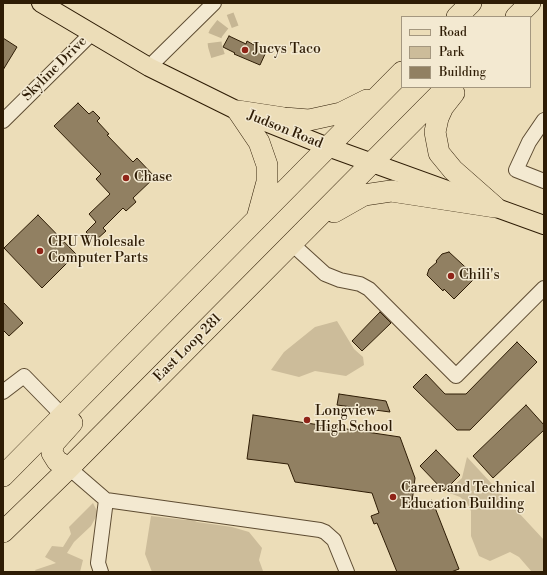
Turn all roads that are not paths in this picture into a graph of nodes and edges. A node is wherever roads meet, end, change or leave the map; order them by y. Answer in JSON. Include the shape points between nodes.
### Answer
{"nodes":[{"id":1,"x":41,"y":3,"type":"edge"},
{"id":2,"x":214,"y":3,"type":"edge"},
{"id":3,"x":530,"y":3,"type":"edge"},
{"id":4,"x":517,"y":16,"type":"edge"},
{"id":5,"x":91,"y":34,"type":"junction"},
{"id":6,"x":149,"y":67,"type":"junction"},
{"id":7,"x":401,"y":73,"type":"edge"},
{"id":8,"x":445,"y":88,"type":"edge"},
{"id":9,"x":459,"y":88,"type":"edge"},
{"id":10,"x":384,"y":90,"type":"junction"},
{"id":11,"x":238,"y":110,"type":"junction"},
{"id":12,"x":544,"y":120,"type":"edge"},
{"id":13,"x":3,"y":121,"type":"edge"},
{"id":14,"x":328,"y":147,"type":"junction"},
{"id":15,"x":372,"y":163,"type":"junction"},
{"id":16,"x":544,"y":181,"type":"edge"},
{"id":17,"x":495,"y":208,"type":"junction"},
{"id":18,"x":257,"y":217,"type":"junction"},
{"id":19,"x":544,"y":225,"type":"edge"},
{"id":20,"x":297,"y":239,"type":"junction"},
{"id":21,"x":544,"y":288,"type":"edge"},
{"id":22,"x":99,"y":378,"type":"junction"},
{"id":23,"x":3,"y":392,"type":"edge"},
{"id":24,"x":62,"y":415,"type":"junction"},
{"id":25,"x":70,"y":468,"type":"junction"},
{"id":26,"x":3,"y":476,"type":"edge"},
{"id":27,"x":106,"y":500,"type":"junction"},
{"id":28,"x":3,"y":532,"type":"edge"},
{"id":29,"x":101,"y":572,"type":"edge"},
{"id":30,"x":347,"y":572,"type":"edge"}],
"edges":[{"from":1,"to":5,"type":"main road","name":"Judson Road"},
{"from":2,"to":6,"type":"street"},
{"from":3,"to":4,"type":"highway"},
{"from":5,"to":6,"type":"main road","name":"Judson Road"},
{"from":5,"to":13,"type":"street","name":"Skyline Drive"},
{"from":6,"to":11,"type":"main road","name":"Judson Road"},
{"from":7,"to":10,"type":"highway"},
{"from":8,"to":15,"type":"highway","name":"East Loop 281"},
{"from":9,"to":17,"type":"highway","via":[[443,107],[438,118],[435,132],[439,153],[447,164]]},
{"from":10,"to":11,"type":"highway","via":[[351,108],[320,119],[299,120]]},
{"from":10,"to":14,"type":"highway"},
{"from":11,"to":14,"type":"main road","name":"Judson Road"},
{"from":11,"to":18,"type":"highway","via":[[259,142],[267,164],[267,182]]},
{"from":12,"to":16,"type":"street","via":[[529,142],[516,170]]},
{"from":14,"to":15,"type":"main road","name":"Judson Road"},
{"from":14,"to":18,"type":"highway"},
{"from":15,"to":17,"type":"main road","name":"Judson Road"},
{"from":15,"to":20,"type":"highway","name":"East Loop 281"},
{"from":17,"to":19,"type":"main road","name":"Judson Road"},
{"from":17,"to":20,"type":"highway","via":[[406,192],[376,192],[351,201]]},
{"from":18,"to":22,"type":"highway"},
{"from":20,"to":21,"type":"street","via":[[325,274],[369,289],[456,376]]},
{"from":20,"to":25,"type":"highway","name":"East Loop 281"},
{"from":22,"to":24,"type":"highway"},
{"from":22,"to":25,"type":"highway","via":[[70,426],[53,446],[54,457]]},
{"from":23,"to":24,"type":"street","via":[[24,376]]},
{"from":24,"to":26,"type":"highway"},
{"from":25,"to":27,"type":"street"},
{"from":25,"to":28,"type":"highway","name":"East Loop 281"},
{"from":27,"to":29,"type":"street","via":[[98,563]]},
{"from":27,"to":30,"type":"street","via":[[320,530],[334,540]]}]}
